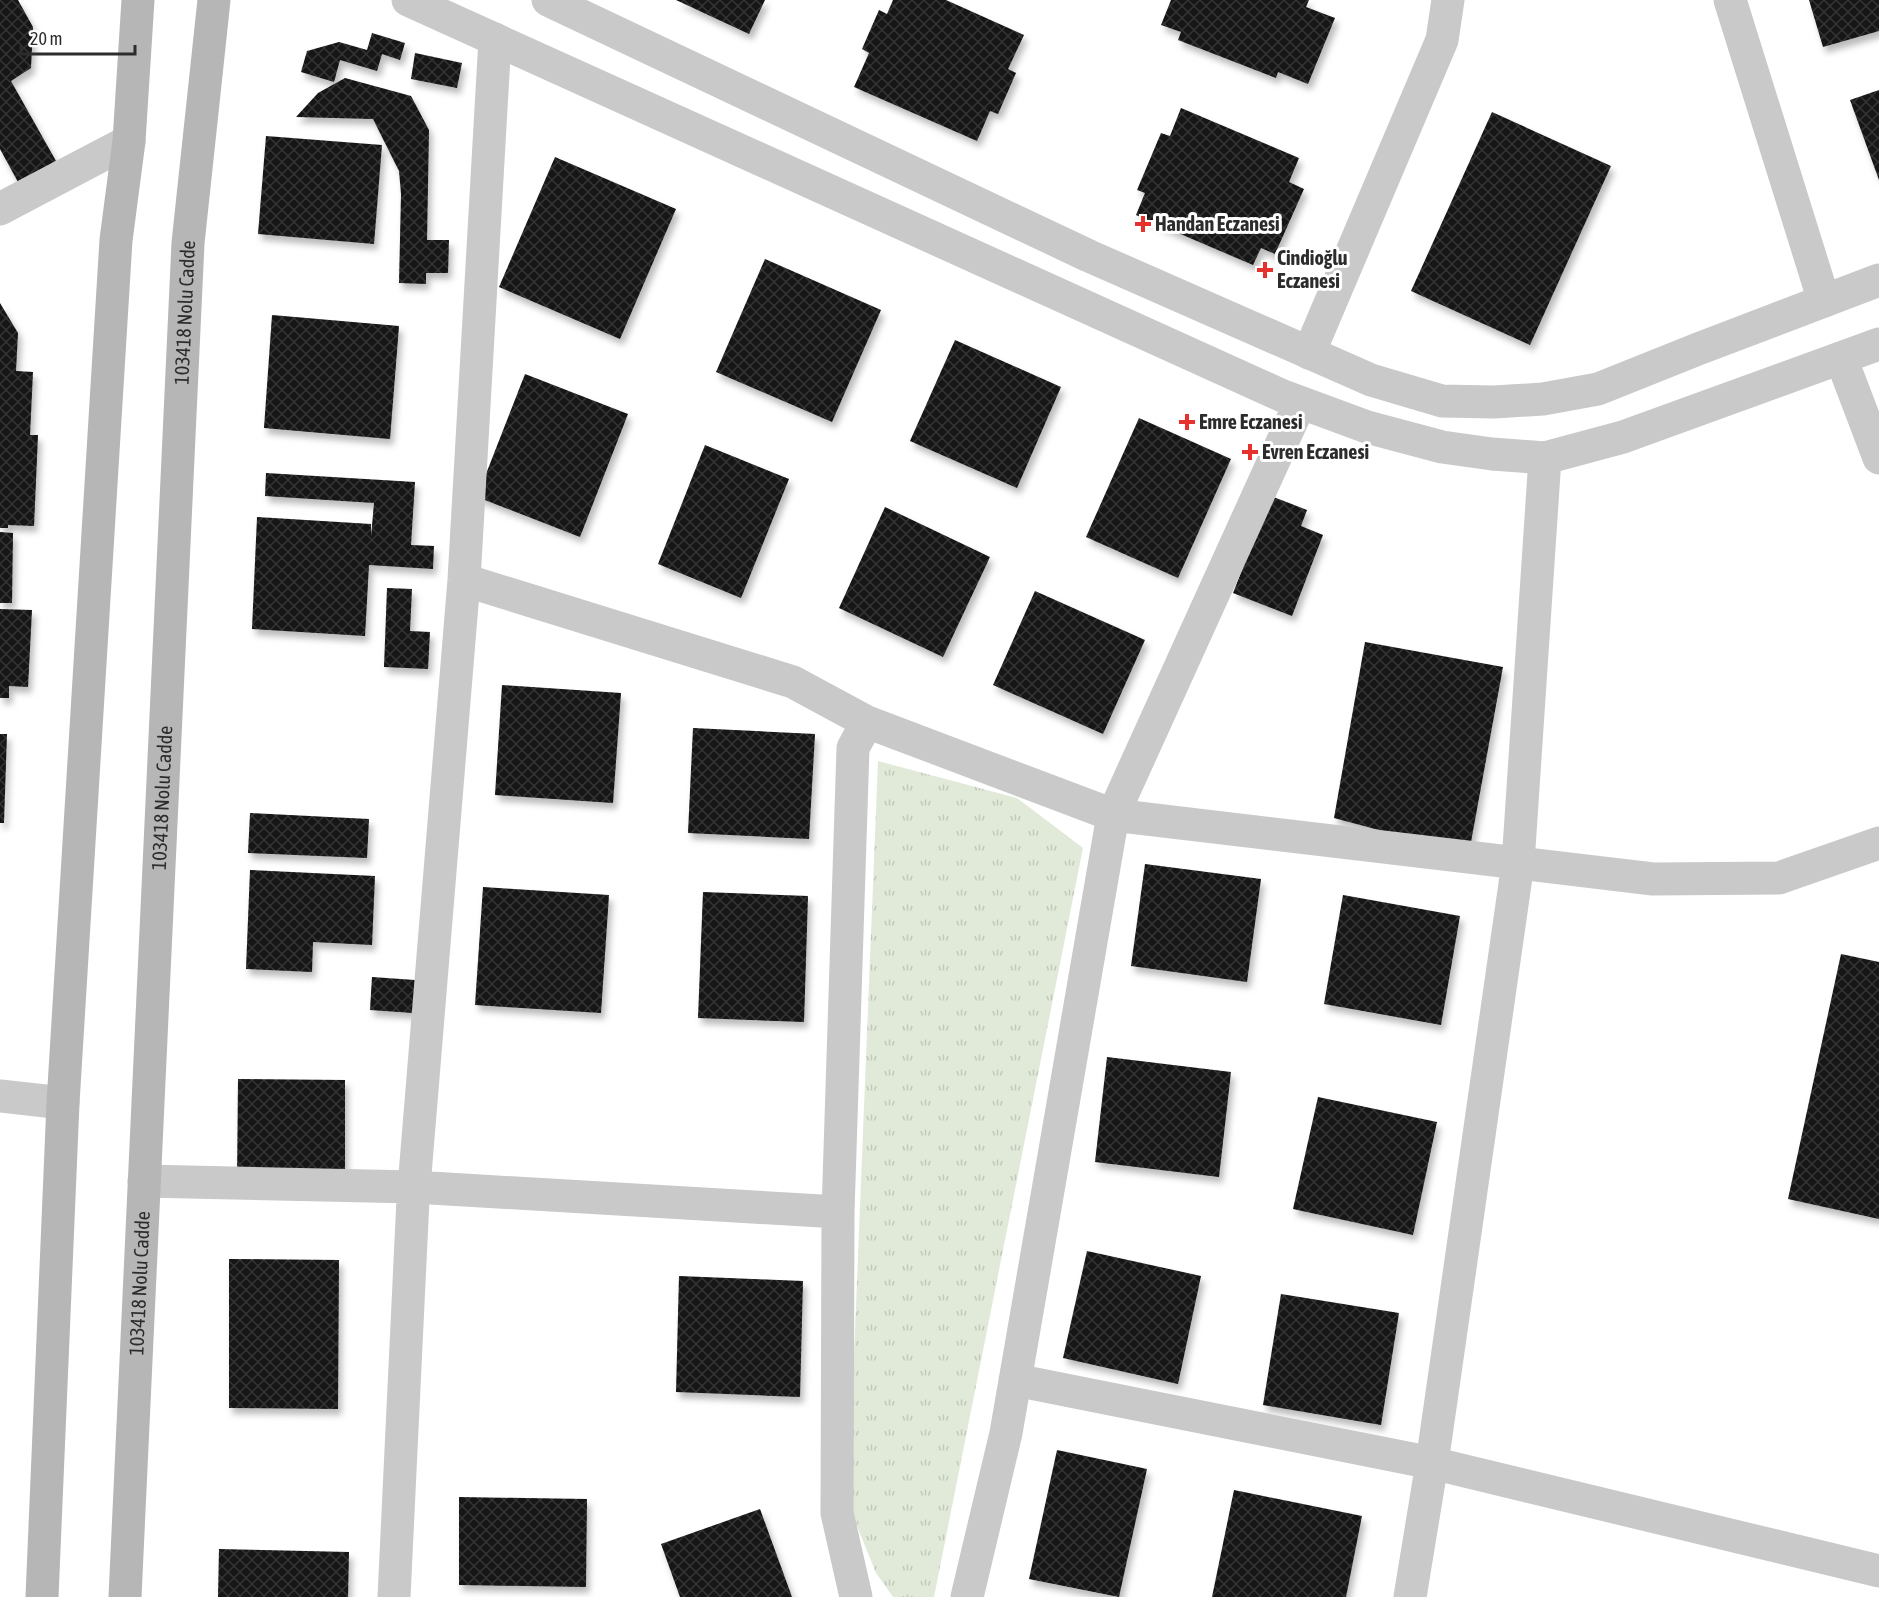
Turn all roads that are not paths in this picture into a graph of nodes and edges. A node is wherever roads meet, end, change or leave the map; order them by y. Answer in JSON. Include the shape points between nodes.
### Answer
{"nodes":[{"id":1,"x":214,"y":0,"type":"edge"},
{"id":2,"x":408,"y":0,"type":"edge"},
{"id":3,"x":1730,"y":0,"type":"edge"},
{"id":4,"x":1449,"y":1,"type":"edge"},
{"id":5,"x":566,"y":4,"type":"edge"},
{"id":6,"x":131,"y":8,"type":"edge"},
{"id":7,"x":495,"y":39,"type":"junction"},
{"id":8,"x":129,"y":141,"type":"junction"},
{"id":9,"x":0,"y":209,"type":"edge"},
{"id":10,"x":1879,"y":280,"type":"edge"},
{"id":11,"x":1824,"y":301,"type":"junction"},
{"id":12,"x":1879,"y":344,"type":"edge"},
{"id":13,"x":1309,"y":353,"type":"junction"},
{"id":14,"x":1841,"y":358,"type":"junction"},
{"id":15,"x":1300,"y":403,"type":"junction"},
{"id":16,"x":1545,"y":458,"type":"junction"},
{"id":17,"x":1879,"y":458,"type":"edge"},
{"id":18,"x":464,"y":580,"type":"junction"},
{"id":19,"x":867,"y":722,"type":"junction"},
{"id":20,"x":1113,"y":815,"type":"junction"},
{"id":21,"x":1879,"y":843,"type":"edge"},
{"id":22,"x":1518,"y":863,"type":"junction"},
{"id":23,"x":0,"y":1096,"type":"edge"},
{"id":24,"x":63,"y":1103,"type":"junction"},
{"id":25,"x":144,"y":1181,"type":"junction"},
{"id":26,"x":414,"y":1187,"type":"junction"},
{"id":27,"x":838,"y":1212,"type":"junction"},
{"id":28,"x":1015,"y":1380,"type":"junction"},
{"id":29,"x":1432,"y":1462,"type":"junction"},
{"id":30,"x":1879,"y":1571,"type":"edge"},
{"id":31,"x":42,"y":1597,"type":"edge"},
{"id":32,"x":125,"y":1597,"type":"edge"},
{"id":33,"x":394,"y":1597,"type":"edge"},
{"id":34,"x":856,"y":1597,"type":"edge"},
{"id":35,"x":967,"y":1597,"type":"edge"},
{"id":36,"x":1410,"y":1597,"type":"edge"}],
"edges":[{"from":1,"to":25,"type":"main road","name":"103418 Nolu Cadde","via":[[188,243]]},
{"from":2,"to":7,"type":"street"},
{"from":3,"to":11,"type":"street"},
{"from":4,"to":13,"type":"street","via":[[1442,40]]},
{"from":5,"to":13,"type":"street","via":[[1089,256]]},
{"from":6,"to":8,"type":"main road"},
{"from":7,"to":15,"type":"street"},
{"from":7,"to":18,"type":"street"},
{"from":8,"to":9,"type":"street"},
{"from":8,"to":24,"type":"main road","via":[[116,240]]},
{"from":10,"to":11,"type":"street"},
{"from":11,"to":13,"type":"street","via":[[1598,389],[1543,399],[1442,401],[1371,380]]},
{"from":12,"to":14,"type":"street"},
{"from":14,"to":16,"type":"street","via":[[1623,437]]},
{"from":14,"to":17,"type":"street"},
{"from":15,"to":16,"type":"street","via":[[1366,427],[1442,447]]},
{"from":15,"to":20,"type":"street"},
{"from":16,"to":22,"type":"street"},
{"from":18,"to":19,"type":"street","via":[[793,682]]},
{"from":18,"to":26,"type":"street"},
{"from":19,"to":20,"type":"street"},
{"from":19,"to":27,"type":"street","via":[[853,748]]},
{"from":20,"to":22,"type":"street"},
{"from":20,"to":28,"type":"street"},
{"from":21,"to":22,"type":"street","via":[[1779,878],[1653,879]]},
{"from":22,"to":29,"type":"street"},
{"from":23,"to":24,"type":"street"},
{"from":24,"to":31,"type":"main road"},
{"from":25,"to":26,"type":"street"},
{"from":25,"to":32,"type":"main road","name":"103418 Nolu Cadde"},
{"from":26,"to":27,"type":"street"},
{"from":26,"to":33,"type":"street"},
{"from":27,"to":34,"type":"street","via":[[837,1513]]},
{"from":28,"to":29,"type":"street"},
{"from":28,"to":35,"type":"street"},
{"from":29,"to":30,"type":"street"},
{"from":29,"to":36,"type":"street"}]}
